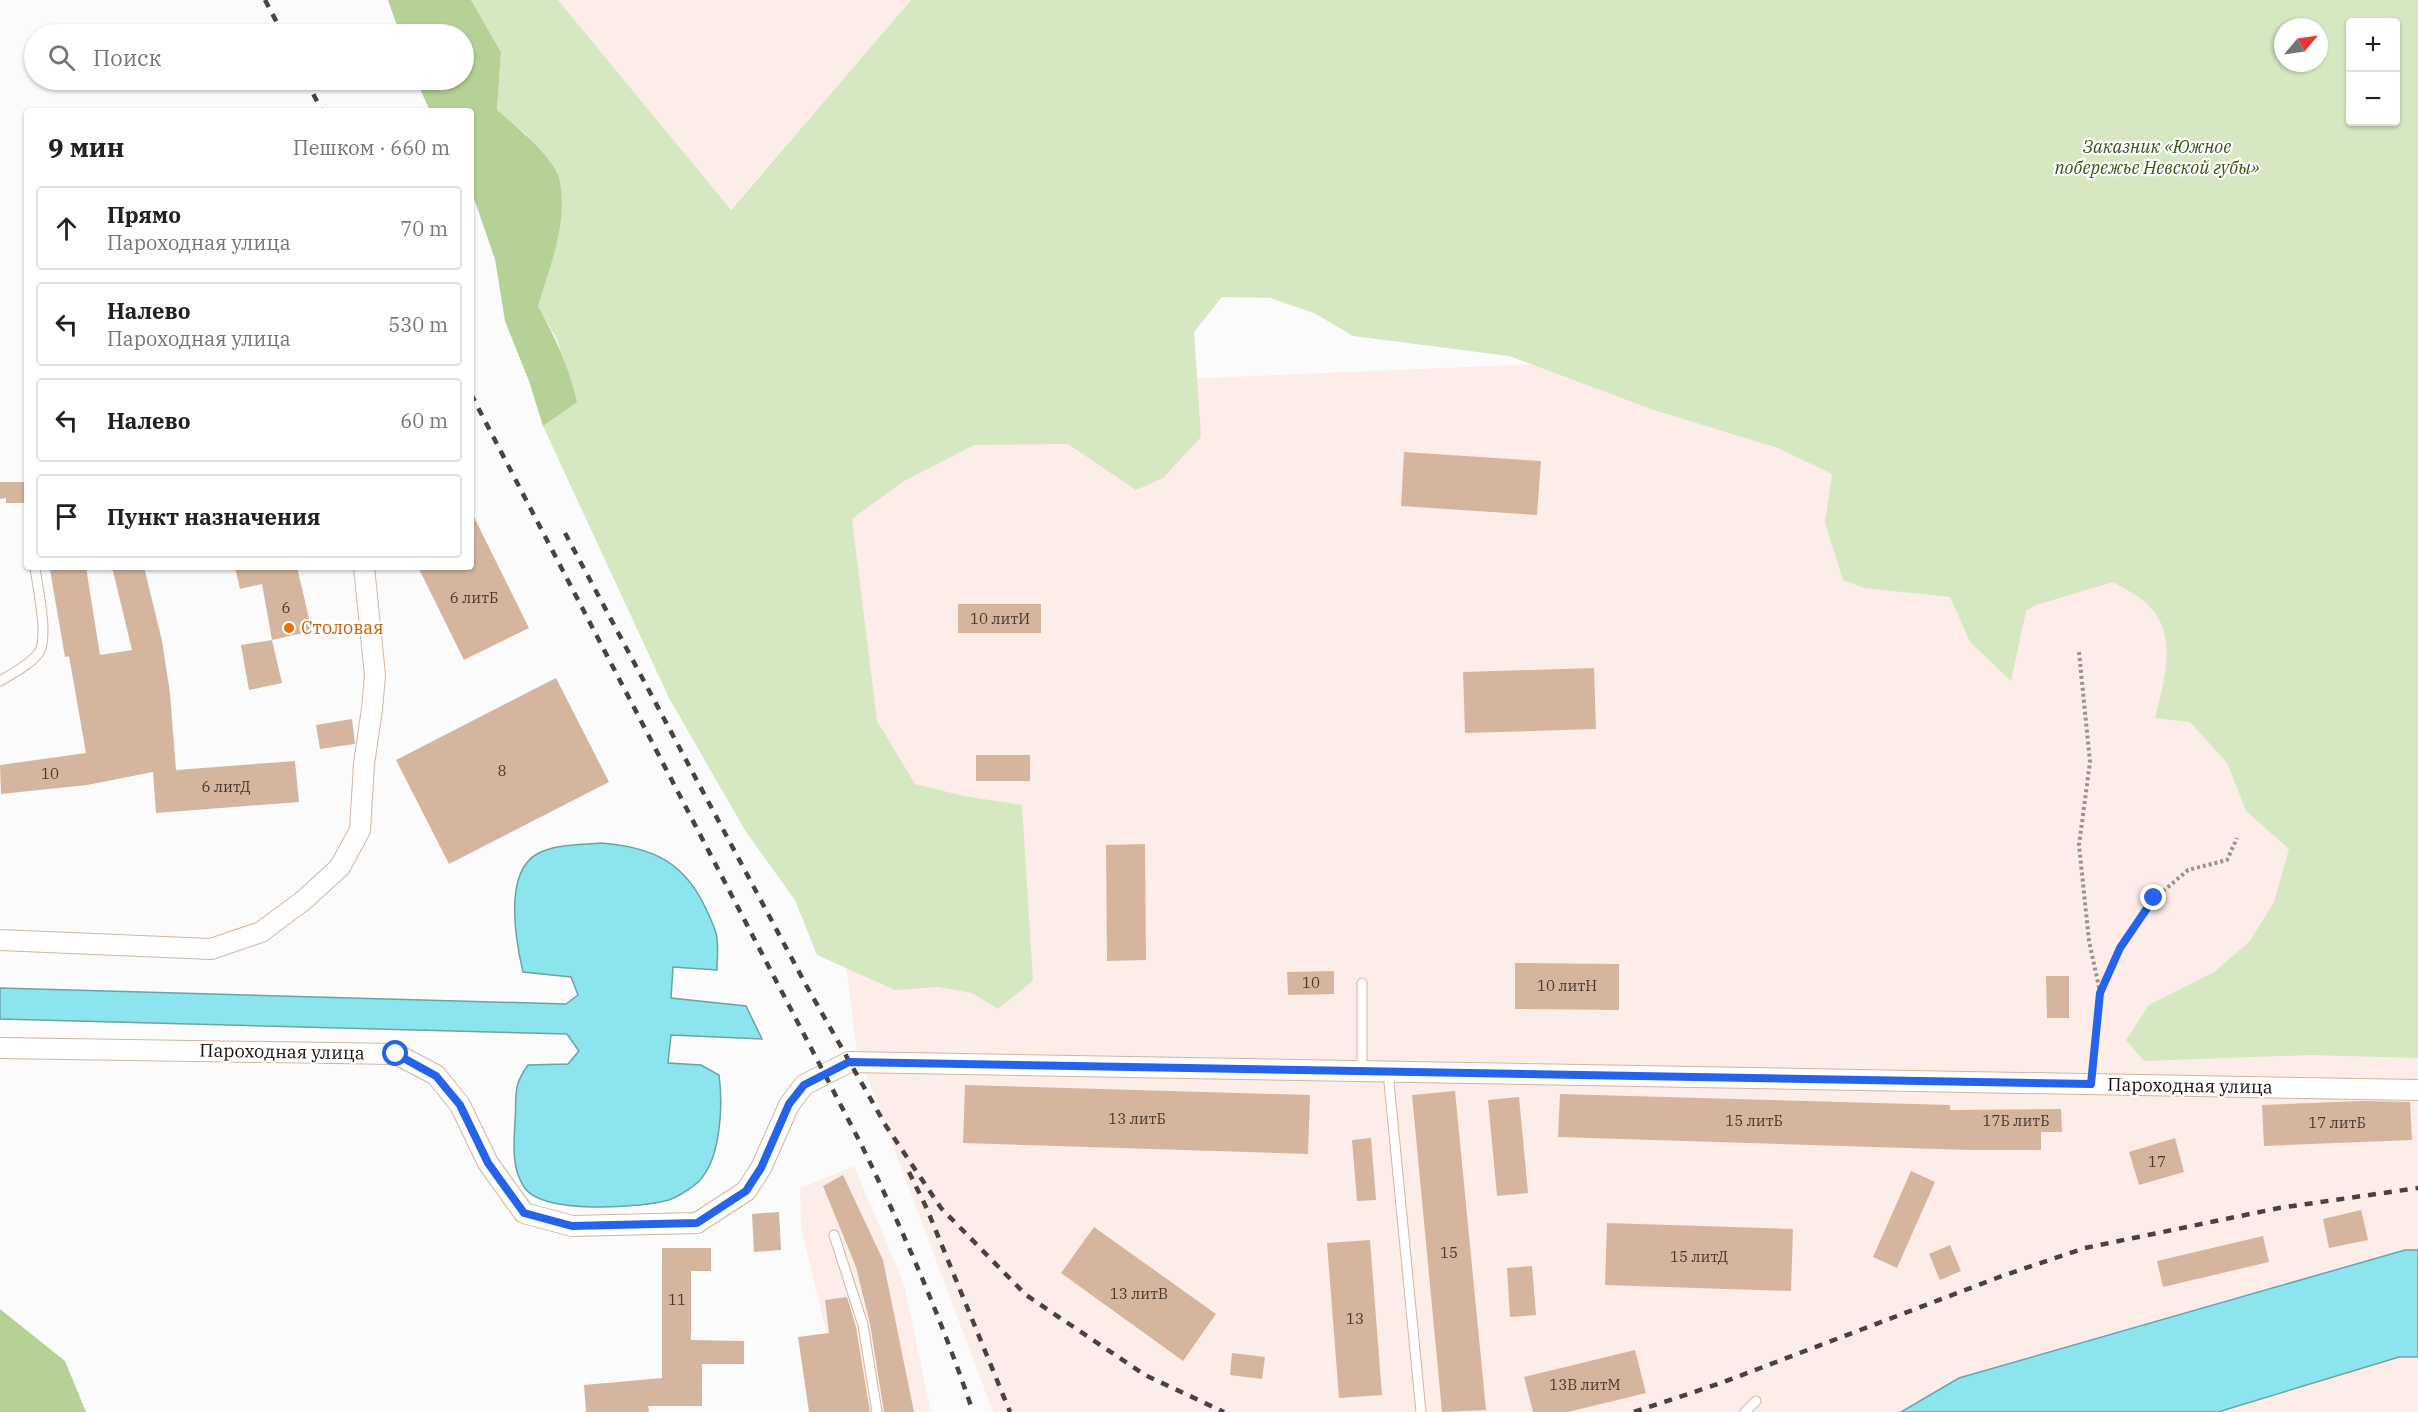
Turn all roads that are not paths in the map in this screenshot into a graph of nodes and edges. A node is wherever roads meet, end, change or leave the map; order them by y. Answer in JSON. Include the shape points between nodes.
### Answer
{"nodes":[{"id":1,"x":35,"y":570,"type":"edge"},
{"id":2,"x":364,"y":570,"type":"edge"},
{"id":3,"x":0,"y":681,"type":"edge"},
{"id":4,"x":0,"y":940,"type":"edge"},
{"id":5,"x":1362,"y":983,"type":"dead end"},
{"id":6,"x":0,"y":1048,"type":"edge"},
{"id":7,"x":1362,"y":1071,"type":"junction"},
{"id":8,"x":1388,"y":1071,"type":"junction"},
{"id":9,"x":2418,"y":1090,"type":"edge"},
{"id":10,"x":834,"y":1235,"type":"dead end"},
{"id":11,"x":1756,"y":1401,"type":"dead end"},
{"id":12,"x":877,"y":1412,"type":"edge"},
{"id":13,"x":1421,"y":1412,"type":"edge"},
{"id":14,"x":1745,"y":1412,"type":"edge"}],
"edges":[{"from":1,"to":3,"type":"lane","via":[[43,629],[40,652]]},
{"from":2,"to":4,"type":"street","via":[[375,675],[360,830],[340,867],[261,932],[211,949]]},
{"from":5,"to":7,"type":"lane"},
{"from":6,"to":7,"type":"street","name":"Пароходная улица","via":[[396,1054],[436,1076],[460,1105],[488,1163],[524,1213],[572,1226],[697,1223],[746,1191],[761,1168],[789,1104],[804,1085],[849,1062]]},
{"from":7,"to":8,"type":"street","name":"Пароходная улица"},
{"from":8,"to":9,"type":"street","name":"Пароходная улица"},
{"from":8,"to":13,"type":"lane"},
{"from":10,"to":12,"type":"lane","via":[[863,1325]]},
{"from":11,"to":14,"type":"lane"}]}
